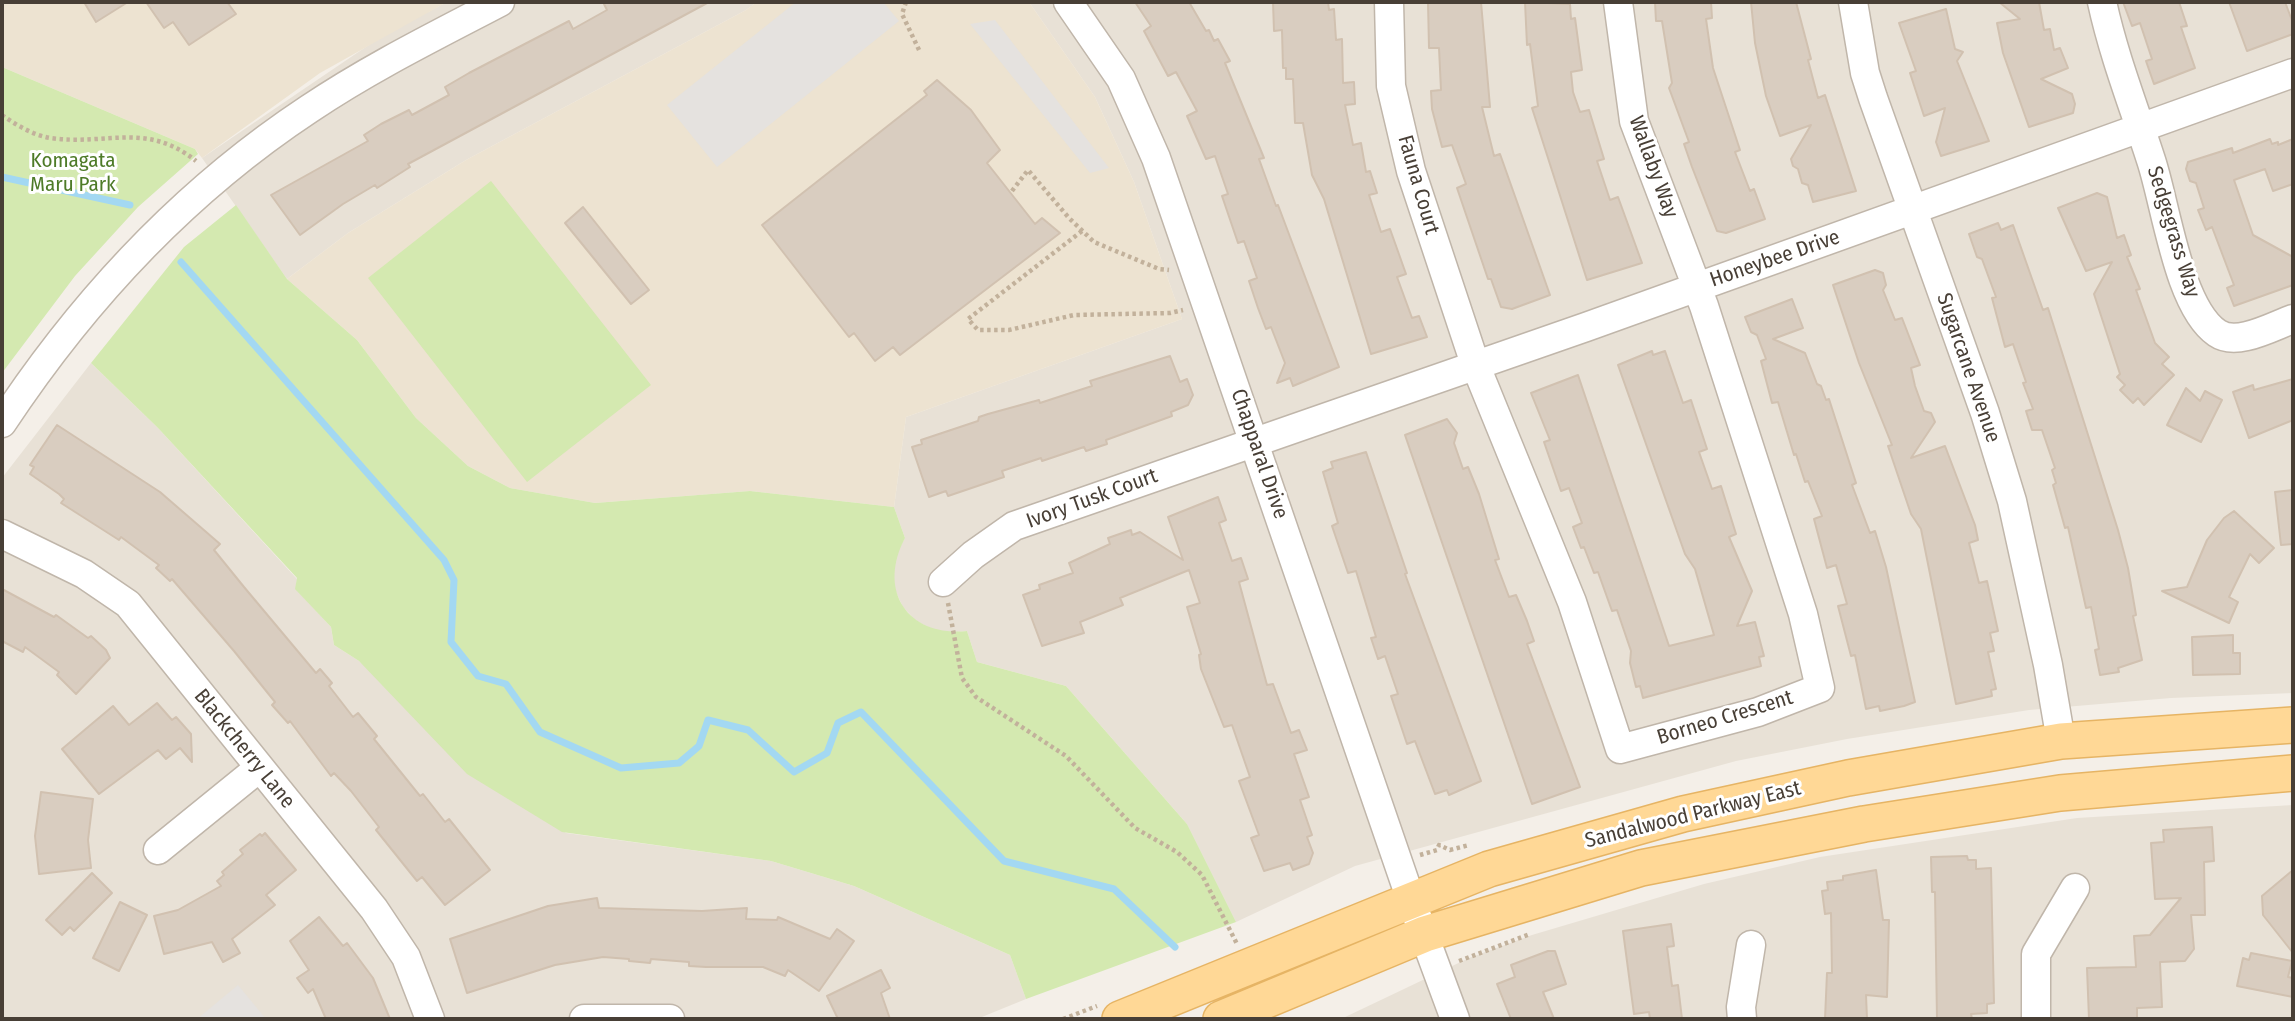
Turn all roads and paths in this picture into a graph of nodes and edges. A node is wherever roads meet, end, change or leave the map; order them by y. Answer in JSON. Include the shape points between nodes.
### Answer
{"nodes":[{"id":1,"x":500,"y":2,"type":"edge"},
{"id":2,"x":906,"y":2,"type":"edge"},
{"id":3,"x":1068,"y":2,"type":"edge"},
{"id":4,"x":1389,"y":2,"type":"edge"},
{"id":5,"x":1618,"y":2,"type":"edge"},
{"id":6,"x":1853,"y":2,"type":"edge"},
{"id":7,"x":2102,"y":2,"type":"edge"},
{"id":8,"x":920,"y":52,"type":"dead end"},
{"id":9,"x":2293,"y":73,"type":"edge"},
{"id":10,"x":2,"y":115,"type":"edge"},
{"id":11,"x":2139,"y":128,"type":"junction"},
{"id":12,"x":196,"y":161,"type":"dead end"},
{"id":13,"x":1013,"y":191,"type":"dead end"},
{"id":14,"x":1912,"y":211,"type":"junction"},
{"id":15,"x":1082,"y":231,"type":"junction"},
{"id":16,"x":1170,"y":270,"type":"dead end"},
{"id":17,"x":1697,"y":286,"type":"junction"},
{"id":18,"x":1184,"y":310,"type":"dead end"},
{"id":19,"x":2293,"y":319,"type":"edge"},
{"id":20,"x":1475,"y":364,"type":"junction"},
{"id":21,"x":2,"y":423,"type":"edge"},
{"id":22,"x":1254,"y":441,"type":"junction"},
{"id":23,"x":2,"y":534,"type":"edge"},
{"id":24,"x":943,"y":583,"type":"joint"},
{"id":25,"x":2293,"y":725,"type":"edge"},
{"id":26,"x":2060,"y":741,"type":"junction"},
{"id":27,"x":259,"y":768,"type":"junction"},
{"id":28,"x":2293,"y":773,"type":"edge"},
{"id":29,"x":158,"y":850,"type":"dead end"},
{"id":30,"x":2076,"y":888,"type":"dead end"},
{"id":31,"x":1419,"y":918,"type":"junction"},
{"id":32,"x":1542,"y":929,"type":"dead end"},
{"id":33,"x":1751,"y":946,"type":"dead end"},
{"id":34,"x":1463,"y":959,"type":"dead end"},
{"id":35,"x":1248,"y":967,"type":"junction"},
{"id":36,"x":430,"y":1019,"type":"edge"},
{"id":37,"x":584,"y":1019,"type":"edge"},
{"id":38,"x":670,"y":1019,"type":"edge"},
{"id":39,"x":1120,"y":1019,"type":"edge"},
{"id":40,"x":1221,"y":1019,"type":"edge"},
{"id":41,"x":1455,"y":1019,"type":"edge"},
{"id":42,"x":1742,"y":1019,"type":"edge"},
{"id":43,"x":2036,"y":1019,"type":"edge"}],
"edges":[{"from":1,"to":21,"type":"street","via":[[320,102],[212,180],[96,295]]},
{"from":2,"to":8,"type":"path","via":[[902,14]]},
{"from":3,"to":22,"type":"street","name":"Chapparal Drive","via":[[1121,79],[1156,158]]},
{"from":4,"to":20,"type":"street","name":"Fauna Court","via":[[1391,86],[1411,171]]},
{"from":5,"to":17,"type":"street","name":"Wallaby Way","via":[[1634,121]]},
{"from":6,"to":14,"type":"street","name":"Sugarcane Avenue","via":[[1865,73]]},
{"from":7,"to":11,"type":"street","name":"Sedgegrass Way"},
{"from":9,"to":11,"type":"street","name":"Honeybee Drive"},
{"from":10,"to":12,"type":"path","via":[[49,138],[154,138]]},
{"from":11,"to":14,"type":"street","name":"Honeybee Drive"},
{"from":11,"to":19,"type":"street","name":"Sedgegrass Way","via":[[2178,263],[2198,312],[2218,335],[2238,338]]},
{"from":13,"to":15,"type":"path","via":[[1028,170]]},
{"from":14,"to":17,"type":"street","name":"Honeybee Drive"},
{"from":14,"to":26,"type":"street","name":"Sugarcane Avenue","via":[[2012,500]]},
{"from":15,"to":16,"type":"path","via":[[1094,242]]},
{"from":15,"to":18,"type":"path","via":[[968,319],[978,330],[1009,330],[1074,315]]},
{"from":17,"to":20,"type":"street","name":"Honeybee Drive"},
{"from":17,"to":20,"type":"street","name":"Borneo Crescent","via":[[1803,614],[1820,688],[1758,712],[1620,749],[1572,602]]},
{"from":20,"to":22,"type":"street","name":"Honeybee Drive"},
{"from":22,"to":24,"type":"street","name":"Ivory Tusk Court","via":[[1014,526]]},
{"from":22,"to":31,"type":"street","name":"Chapparal Drive"},
{"from":23,"to":27,"type":"street","name":"Blackcherry Lane","via":[[83,574],[128,604]]},
{"from":24,"to":35,"type":"path","via":[[962,678],[976,697],[1066,756],[1135,828],[1177,852],[1202,875]]},
{"from":25,"to":26,"type":"main road","name":"Sandalwood Parkway East"},
{"from":26,"to":31,"type":"main road","name":"Sandalwood Parkway East","via":[[1848,778],[1683,814],[1489,869]]},
{"from":27,"to":29,"type":"street"},
{"from":27,"to":36,"type":"street","name":"Blackcherry Lane","via":[[406,957]]},
{"from":28,"to":31,"type":"main road","name":"Sandalwood Parkway East","via":[[2060,793],[1864,824]]},
{"from":30,"to":43,"type":"street","via":[[2036,954]]},
{"from":31,"to":35,"type":"main road","name":"Sandalwood Parkway East"},
{"from":31,"to":40,"type":"main road","name":"Sandalwood Parkway East"},
{"from":31,"to":41,"type":"street","name":"Chapparal Drive"},
{"from":32,"to":34,"type":"path"},
{"from":33,"to":42,"type":"street"},
{"from":35,"to":39,"type":"main road","name":"Sandalwood Parkway East"},
{"from":37,"to":38,"type":"street"}]}
